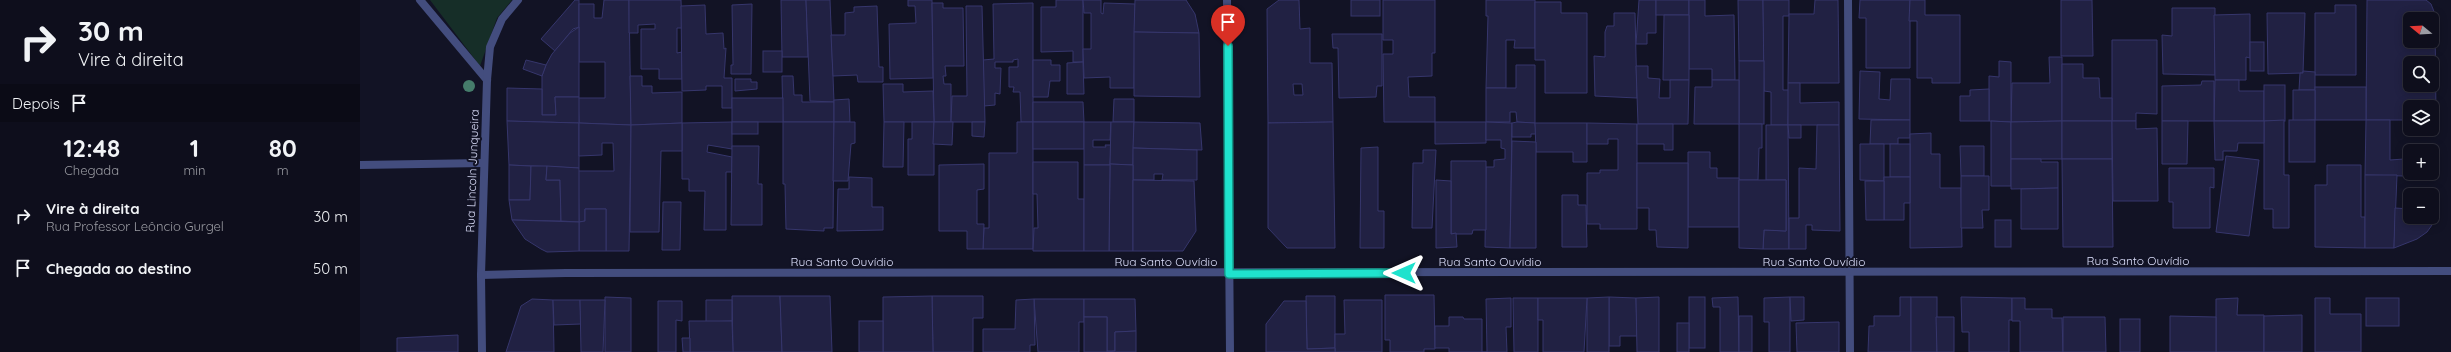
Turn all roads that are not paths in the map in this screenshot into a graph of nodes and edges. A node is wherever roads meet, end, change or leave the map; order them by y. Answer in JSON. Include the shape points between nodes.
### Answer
{"nodes":[{"id":1,"x":420,"y":0,"type":"edge"},
{"id":2,"x":518,"y":0,"type":"edge"},
{"id":3,"x":1228,"y":0,"type":"edge"},
{"id":4,"x":1848,"y":0,"type":"edge"},
{"id":5,"x":487,"y":80,"type":"junction"},
{"id":6,"x":484,"y":163,"type":"junction"},
{"id":7,"x":360,"y":165,"type":"edge"},
{"id":8,"x":2451,"y":271,"type":"edge"},
{"id":9,"x":1849,"y":273,"type":"junction"},
{"id":10,"x":1229,"y":274,"type":"junction"},
{"id":11,"x":481,"y":275,"type":"junction"},
{"id":12,"x":482,"y":352,"type":"edge"},
{"id":13,"x":1230,"y":352,"type":"edge"},
{"id":14,"x":1850,"y":352,"type":"edge"}],
"edges":[{"from":1,"to":5,"type":"street"},
{"from":2,"to":5,"type":"street","name":"Rua Lincoln Junqueira","via":[[502,19],[490,47]]},
{"from":3,"to":10,"type":"street"},
{"from":4,"to":9,"type":"street"},
{"from":5,"to":6,"type":"street","name":"Rua Lincoln Junqueira"},
{"from":6,"to":7,"type":"street"},
{"from":6,"to":11,"type":"street","name":"Rua Lincoln Junqueira"},
{"from":8,"to":9,"type":"street","name":"Rua Santo Ouvídio"},
{"from":9,"to":10,"type":"street","name":"Rua Santo Ouvídio"},
{"from":9,"to":14,"type":"street"},
{"from":10,"to":11,"type":"street","name":"Rua Santo Ouvídio"},
{"from":10,"to":13,"type":"street"},
{"from":11,"to":12,"type":"street","name":"Rua Lincoln Junqueira"}]}
